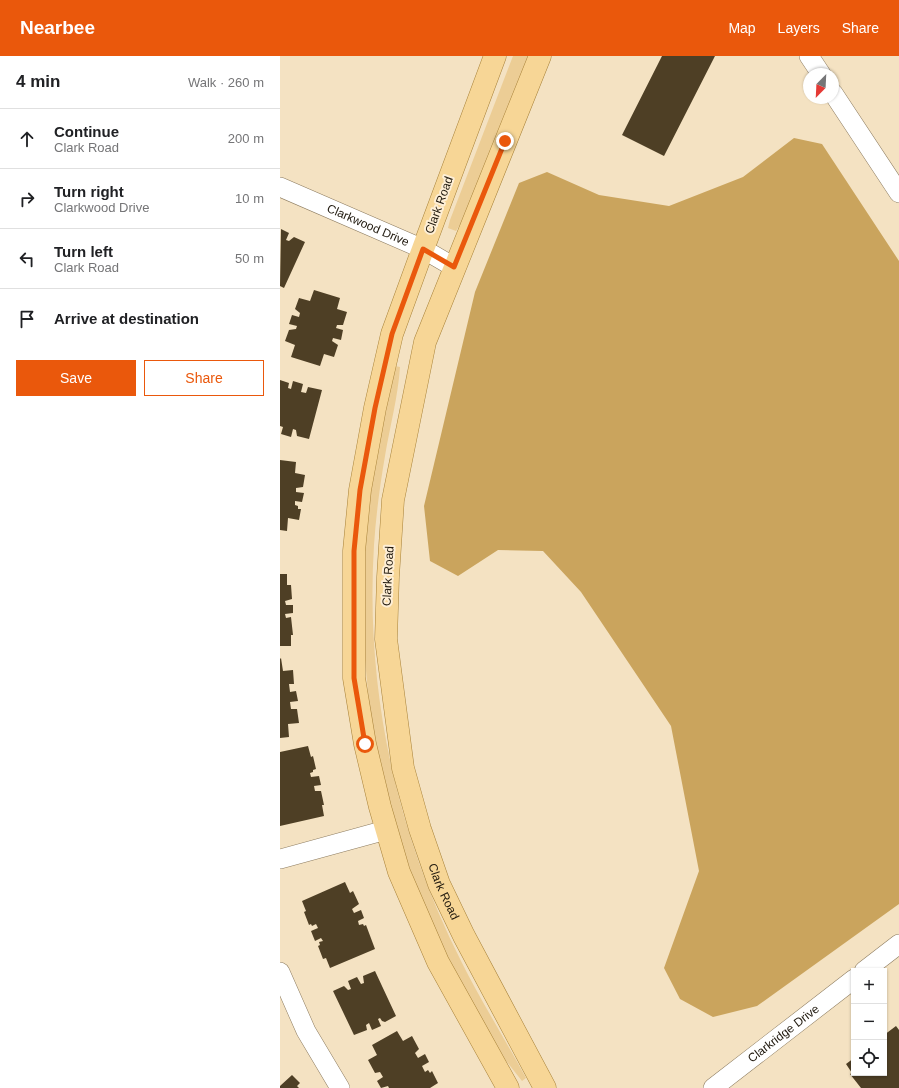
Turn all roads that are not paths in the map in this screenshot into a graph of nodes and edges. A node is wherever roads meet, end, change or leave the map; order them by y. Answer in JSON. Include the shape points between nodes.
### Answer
{"nodes":[{"id":1,"x":495,"y":56,"type":"edge"},
{"id":2,"x":540,"y":56,"type":"edge"},
{"id":3,"x":809,"y":56,"type":"edge"},
{"id":4,"x":817,"y":68,"type":"edge"},
{"id":5,"x":839,"y":102,"type":"edge"},
{"id":6,"x":280,"y":187,"type":"edge"},
{"id":7,"x":899,"y":193,"type":"edge"},
{"id":8,"x":423,"y":249,"type":"junction"},
{"id":9,"x":454,"y":267,"type":"junction"},
{"id":10,"x":386,"y":830,"type":"junction"},
{"id":11,"x":280,"y":859,"type":"edge"},
{"id":12,"x":899,"y":944,"type":"edge"},
{"id":13,"x":868,"y":968,"type":"edge"},
{"id":14,"x":280,"y":972,"type":"edge"},
{"id":15,"x":851,"y":981,"type":"edge"},
{"id":16,"x":340,"y":1088,"type":"edge"},
{"id":17,"x":508,"y":1088,"type":"edge"},
{"id":18,"x":545,"y":1088,"type":"edge"},
{"id":19,"x":713,"y":1088,"type":"edge"}],
"edges":[{"from":1,"to":8,"type":"main road","name":"Clark Road"},
{"from":2,"to":9,"type":"main road","name":"Clark Road"},
{"from":3,"to":4,"type":"street"},
{"from":5,"to":7,"type":"street"},
{"from":6,"to":8,"type":"street","name":"Clarkwood Drive"},
{"from":8,"to":9,"type":"street","name":"Clarkwood Drive"},
{"from":8,"to":10,"type":"main road","name":"Clark Road","via":[[392,334],[375,408],[360,490],[354,551],[354,678],[365,744]]},
{"from":9,"to":18,"type":"main road","name":"Clark Road","via":[[425,342],[393,500],[386,639],[403,768],[439,884]]},
{"from":10,"to":11,"type":"street"},
{"from":10,"to":17,"type":"main road","name":"Clark Road","via":[[399,872],[438,962]]},
{"from":12,"to":13,"type":"street"},
{"from":14,"to":16,"type":"street","via":[[306,1031]]},
{"from":15,"to":19,"type":"street","name":"Clarkridge Drive"}]}
